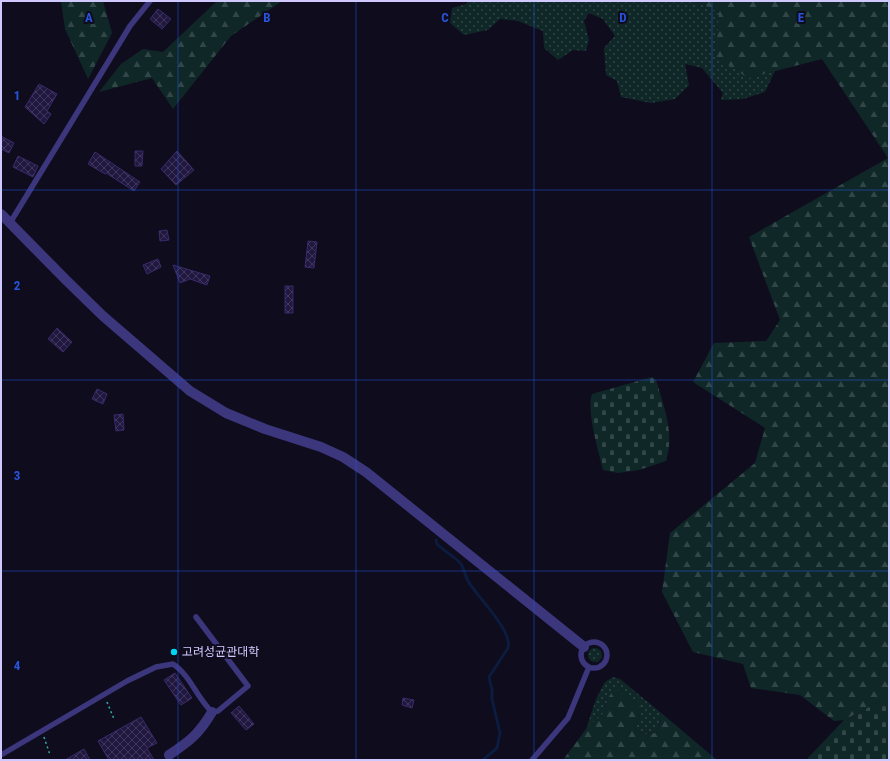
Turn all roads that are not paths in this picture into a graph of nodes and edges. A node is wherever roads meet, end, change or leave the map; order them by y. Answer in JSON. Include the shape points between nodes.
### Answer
{"nodes":[{"id":1,"x":150,"y":1,"type":"edge"},
{"id":2,"x":1,"y":214,"type":"edge"},
{"id":3,"x":10,"y":222,"type":"junction"},
{"id":4,"x":196,"y":617,"type":"dead end"},
{"id":5,"x":584,"y":647,"type":"junction"},
{"id":6,"x":589,"y":667,"type":"junction"},
{"id":7,"x":212,"y":712,"type":"junction"},
{"id":8,"x":1,"y":755,"type":"edge"},
{"id":9,"x":169,"y":755,"type":"dead end"},
{"id":10,"x":532,"y":760,"type":"edge"}],
"edges":[{"from":1,"to":3,"type":"lane","via":[[130,26]]},
{"from":2,"to":3,"type":"street"},
{"from":3,"to":5,"type":"street","via":[[103,316],[190,391],[226,413],[343,456]]},
{"from":4,"to":7,"type":"lane","via":[[248,686],[218,712]]},
{"from":5,"to":6,"type":"lane","via":[[582,658]]},
{"from":5,"to":6,"type":"lane","via":[[594,642],[604,646],[607,651],[605,662],[601,666]]},
{"from":6,"to":10,"type":"lane","via":[[568,718]]},
{"from":7,"to":8,"type":"lane","via":[[179,668],[172,664],[156,667],[127,681]]},
{"from":7,"to":9,"type":"street","via":[[204,726],[189,742]]}]}
